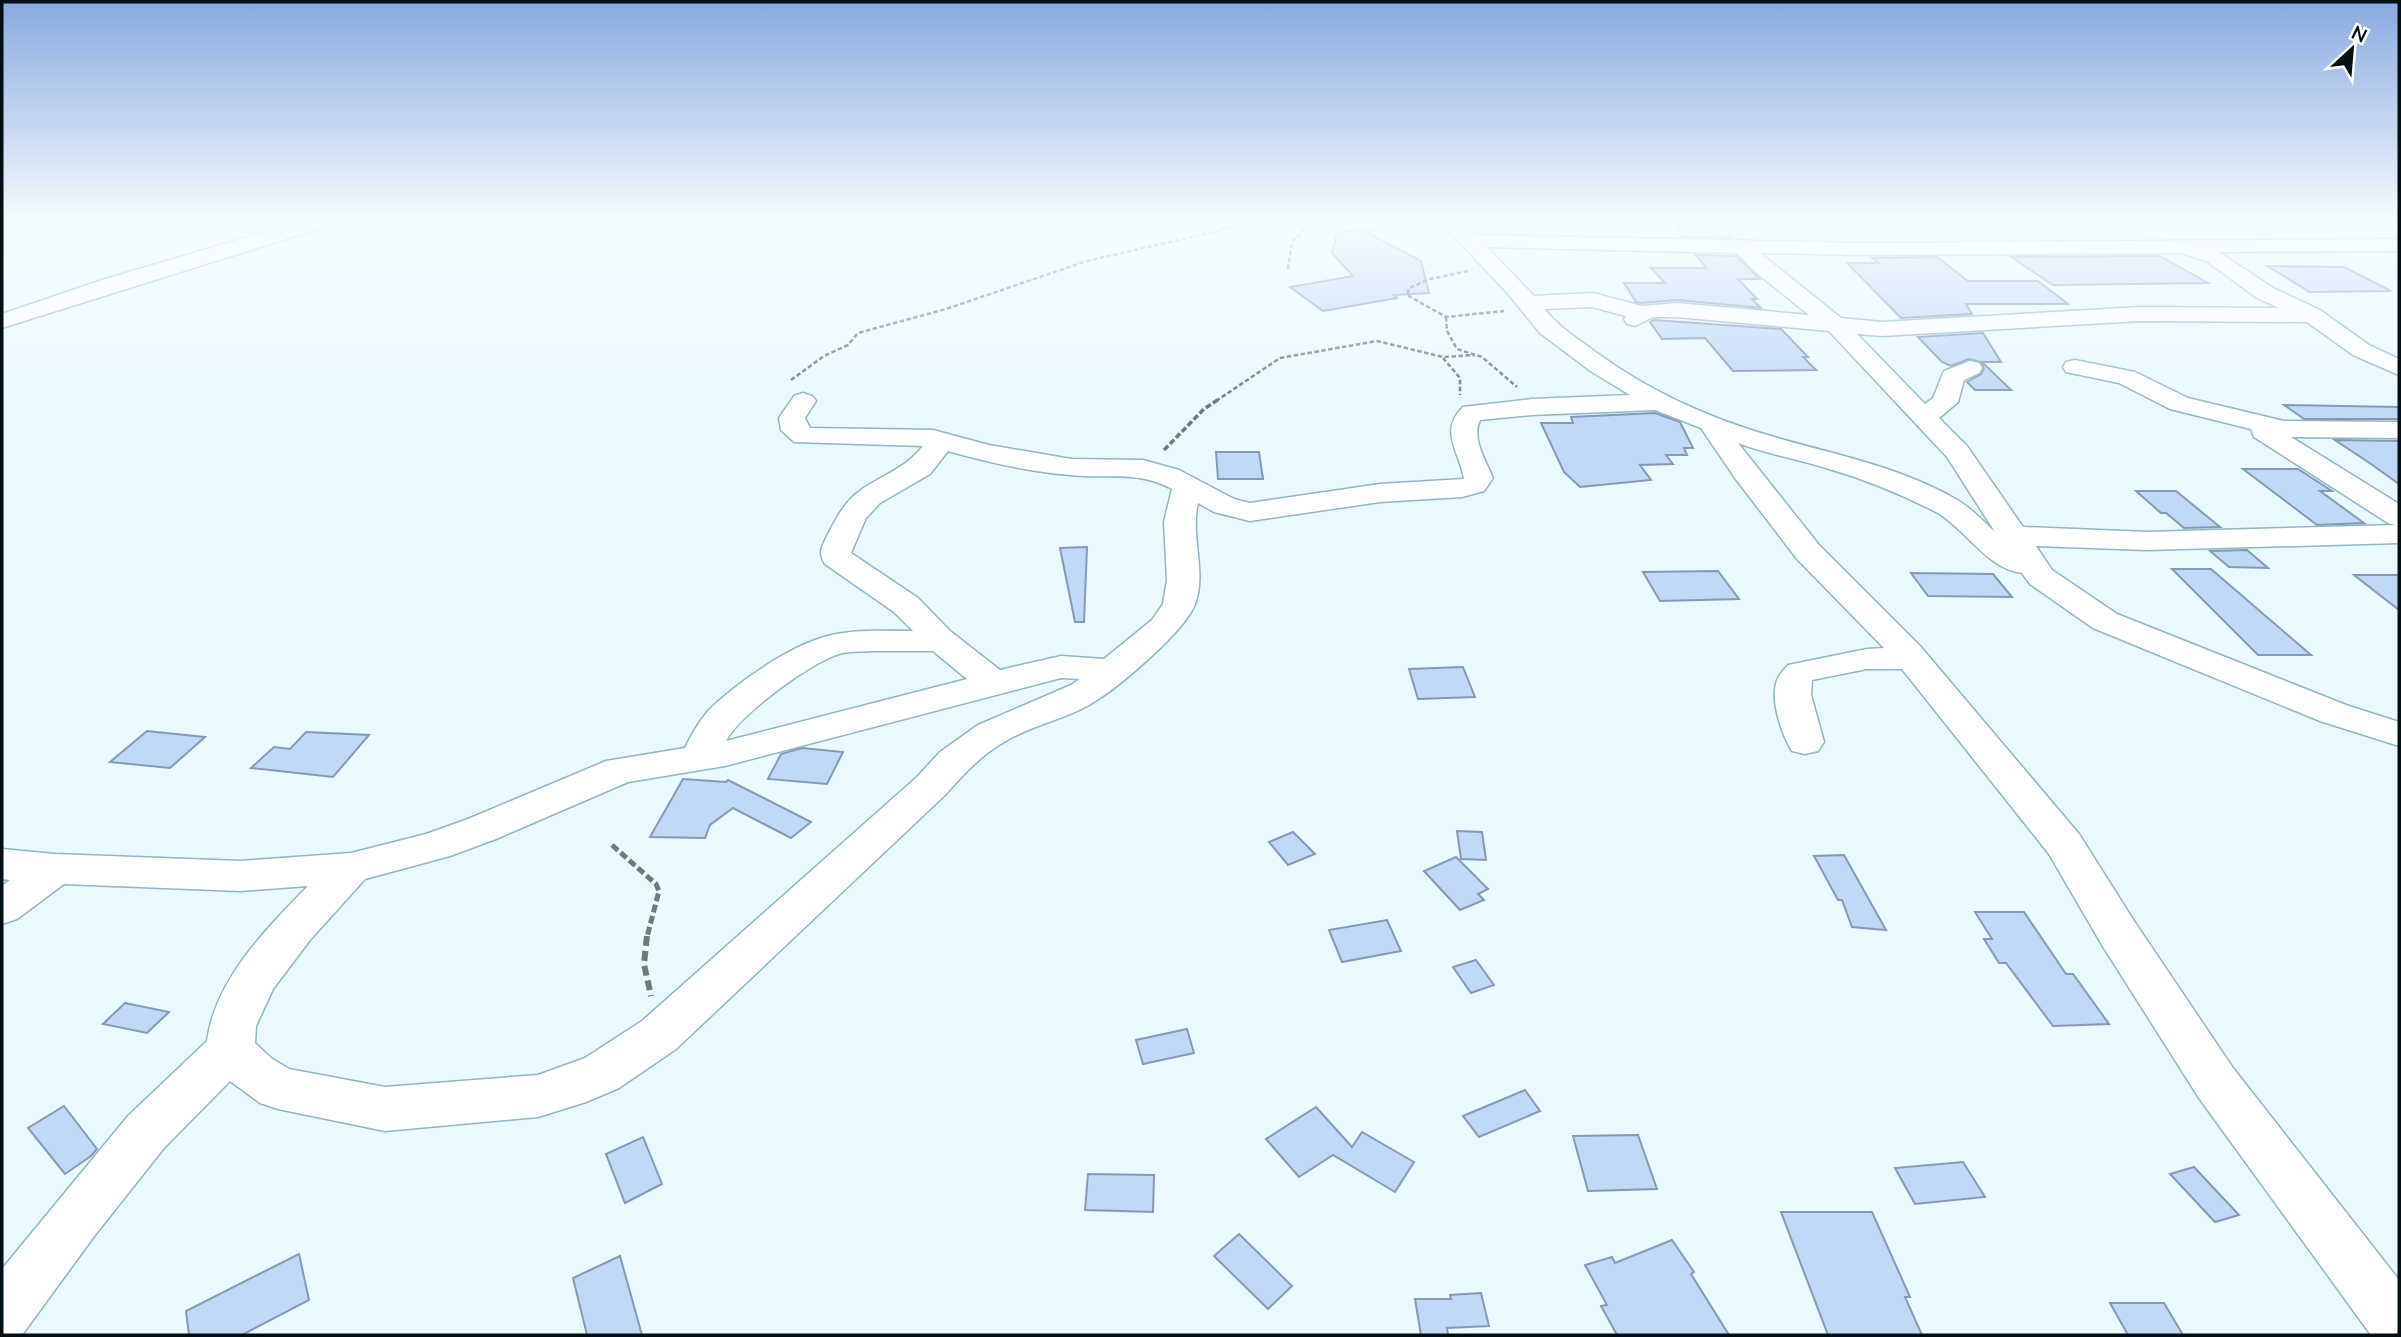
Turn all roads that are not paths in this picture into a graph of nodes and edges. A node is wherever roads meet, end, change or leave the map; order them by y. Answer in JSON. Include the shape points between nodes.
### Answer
{"nodes":[{"id":1,"x":109,"y":285,"type":"edge"},
{"id":2,"x":1510,"y":285,"type":"edge"},
{"id":3,"x":1785,"y":285,"type":"edge"},
{"id":4,"x":2254,"y":285,"type":"edge"},
{"id":5,"x":1528,"y":304,"type":"junction"},
{"id":6,"x":2312,"y":315,"type":"junction"},
{"id":7,"x":2,"y":321,"type":"edge"},
{"id":8,"x":1838,"y":327,"type":"junction"},
{"id":9,"x":2075,"y":367,"type":"dead end"},
{"id":10,"x":1970,"y":368,"type":"dead end"},
{"id":11,"x":2399,"y":368,"type":"edge"},
{"id":12,"x":794,"y":394,"type":"road end"},
{"id":13,"x":1658,"y":402,"type":"junction"},
{"id":14,"x":1924,"y":416,"type":"junction"},
{"id":15,"x":2247,"y":421,"type":"junction"},
{"id":16,"x":1711,"y":423,"type":"junction"},
{"id":17,"x":2399,"y":430,"type":"edge"},
{"id":18,"x":942,"y":440,"type":"junction"},
{"id":19,"x":1187,"y":488,"type":"junction"},
{"id":20,"x":2399,"y":517,"type":"edge"},
{"id":21,"x":2399,"y":534,"type":"edge"},
{"id":22,"x":2011,"y":536,"type":"junction"},
{"id":23,"x":2041,"y":577,"type":"junction"},
{"id":24,"x":940,"y":640,"type":"junction"},
{"id":25,"x":1911,"y":658,"type":"junction"},
{"id":26,"x":1114,"y":670,"type":"junction"},
{"id":27,"x":994,"y":683,"type":"junction"},
{"id":28,"x":2399,"y":734,"type":"edge"},
{"id":29,"x":1805,"y":741,"type":"dead end"},
{"id":30,"x":698,"y":758,"type":"junction"},
{"id":31,"x":2,"y":864,"type":"edge"},
{"id":32,"x":351,"y":868,"type":"junction"},
{"id":33,"x":55,"y":869,"type":"junction"},
{"id":34,"x":2,"y":908,"type":"edge"},
{"id":35,"x":230,"y":1050,"type":"junction"},
{"id":36,"x":2,"y":1315,"type":"edge"},
{"id":37,"x":2399,"y":1326,"type":"edge"}],
"edges":[{"from":1,"to":7,"type":"street"},
{"from":2,"to":5,"type":"street"},
{"from":3,"to":8,"type":"street"},
{"from":4,"to":6,"type":"street"},
{"from":5,"to":8,"type":"street","via":[[1593,300],[1638,316],[1688,310]]},
{"from":5,"to":13,"type":"street","via":[[1548,328]]},
{"from":6,"to":8,"type":"street","via":[[2140,314],[1934,327]]},
{"from":6,"to":11,"type":"street","via":[[2361,350]]},
{"from":8,"to":14,"type":"street"},
{"from":9,"to":15,"type":"street","via":[[2126,377],[2173,402]]},
{"from":10,"to":14,"type":"street","via":[[1953,376],[1945,402]]},
{"from":12,"to":18,"type":"street","via":[[794,430],[804,436]]},
{"from":13,"to":16,"type":"street"},
{"from":13,"to":19,"type":"street","via":[[1540,406],[1468,415],[1462,428],[1479,478],[1462,488],[1380,493],[1257,512],[1224,506]]},
{"from":14,"to":22,"type":"street","via":[[1957,452]]},
{"from":15,"to":17,"type":"street","via":[[2303,431]]},
{"from":15,"to":20,"type":"street"},
{"from":16,"to":23,"type":"street","via":[[1908,486],[1950,508]]},
{"from":16,"to":25,"type":"street","via":[[1808,552]]},
{"from":18,"to":19,"type":"street","via":[[986,453],[1071,467],[1121,466],[1156,472]]},
{"from":18,"to":24,"type":"street","via":[[920,468],[870,497],[853,514],[836,549],[836,557],[906,605]]},
{"from":19,"to":26,"type":"street","via":[[1179,525],[1182,600],[1169,621]]},
{"from":21,"to":22,"type":"street","via":[[2147,541]]},
{"from":22,"to":23,"type":"street"},
{"from":23,"to":28,"type":"street","via":[[2105,621],[2333,713]]},
{"from":24,"to":27,"type":"street"},
{"from":24,"to":30,"type":"street","via":[[853,642],[817,651],[720,721]]},
{"from":25,"to":29,"type":"street","via":[[1867,659],[1800,673],[1790,690]]},
{"from":25,"to":37,"type":"street","via":[[2064,844],[2216,1083]]},
{"from":26,"to":27,"type":"street","via":[[1061,667]]},
{"from":26,"to":35,"type":"street","via":[[1065,703],[991,733],[954,761],[659,1035],[602,1073],[538,1096],[386,1109],[278,1088]]},
{"from":27,"to":30,"type":"street"},
{"from":30,"to":32,"type":"street","via":[[620,770],[435,846]]},
{"from":31,"to":33,"type":"street"},
{"from":32,"to":33,"type":"street","via":[[240,876]]},
{"from":32,"to":35,"type":"street","via":[[278,948],[239,1003],[229,1033]]},
{"from":33,"to":34,"type":"street"},
{"from":35,"to":36,"type":"street","via":[[146,1132]]}]}
